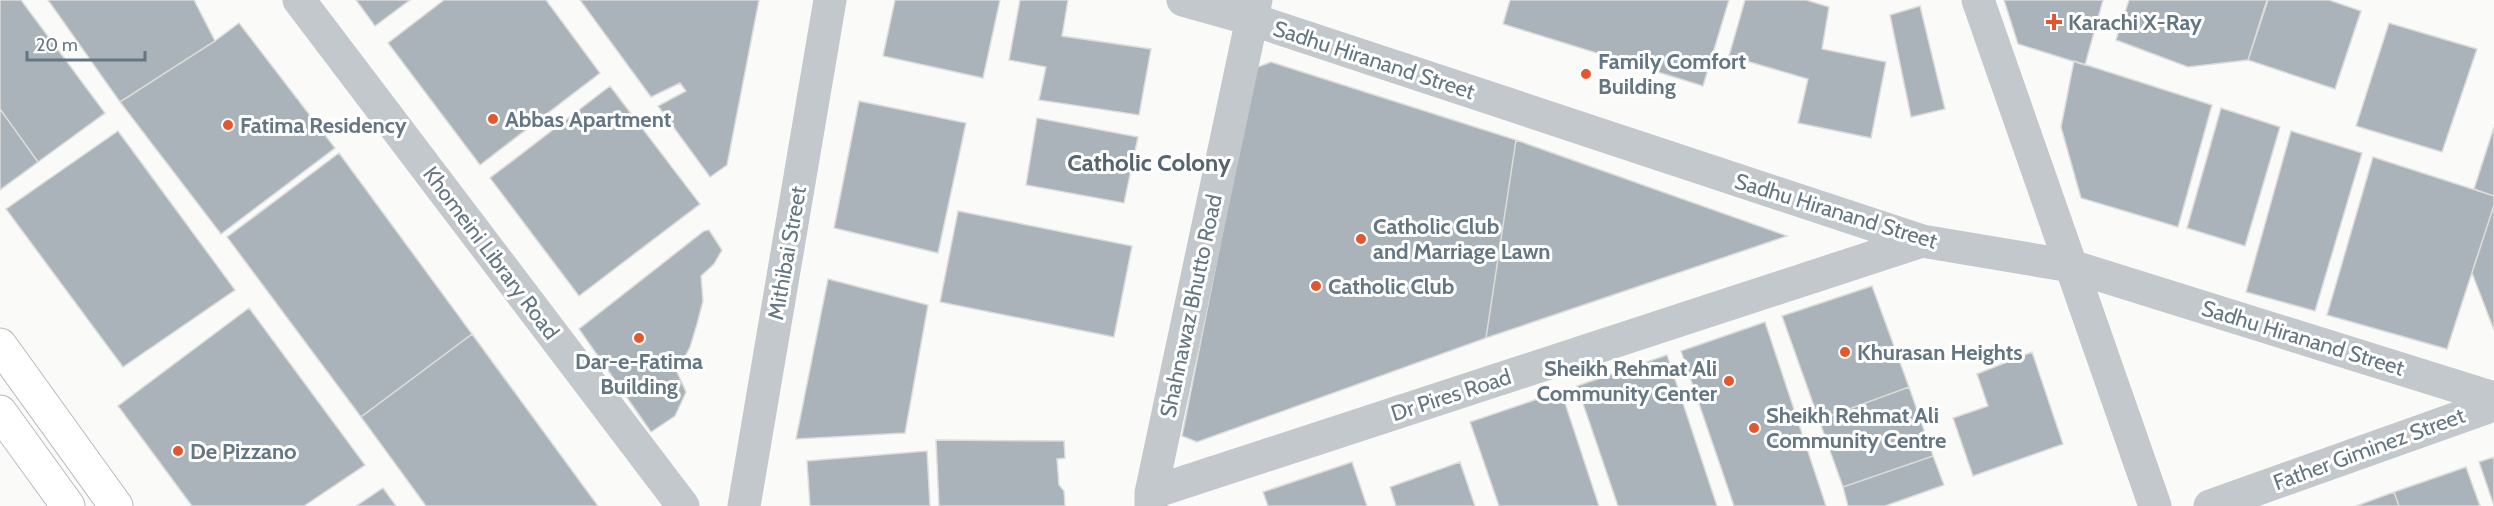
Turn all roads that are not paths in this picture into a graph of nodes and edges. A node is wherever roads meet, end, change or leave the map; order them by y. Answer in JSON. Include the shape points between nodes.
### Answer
{"nodes":[{"id":1,"x":298,"y":0,"type":"edge"},
{"id":2,"x":830,"y":0,"type":"edge"},
{"id":3,"x":1184,"y":0,"type":"edge"},
{"id":4,"x":1978,"y":0,"type":"edge"},
{"id":5,"x":1253,"y":10,"type":"edge"},
{"id":6,"x":1922,"y":241,"type":"junction"},
{"id":7,"x":2071,"y":266,"type":"junction"},
{"id":8,"x":0,"y":345,"type":"edge"},
{"id":9,"x":2494,"y":398,"type":"edge"},
{"id":10,"x":2494,"y":405,"type":"edge"},
{"id":11,"x":0,"y":412,"type":"edge"},
{"id":12,"x":1151,"y":499,"type":"edge"},
{"id":13,"x":68,"y":506,"type":"edge"},
{"id":14,"x":116,"y":506,"type":"edge"},
{"id":15,"x":683,"y":506,"type":"edge"},
{"id":16,"x":744,"y":506,"type":"edge"},
{"id":17,"x":2155,"y":506,"type":"edge"},
{"id":18,"x":2210,"y":506,"type":"edge"}],
"edges":[{"from":1,"to":15,"type":"street","name":"Khomeini Library Road"},
{"from":2,"to":16,"type":"street","name":"Mithibai Street"},
{"from":3,"to":5,"type":"street","name":"Sadhu Hiranand Street"},
{"from":4,"to":7,"type":"street"},
{"from":5,"to":6,"type":"street","name":"Sadhu Hiranand Street"},
{"from":5,"to":12,"type":"street","name":"Shahnawaz Bhutto Road"},
{"from":6,"to":7,"type":"street","name":"Sadhu Hiranand Street"},
{"from":6,"to":12,"type":"street","name":"Dr Pires Road"},
{"from":7,"to":9,"type":"street","name":"Sadhu Hiranand Street"},
{"from":7,"to":17,"type":"street"},
{"from":8,"to":14,"type":"main road"},
{"from":10,"to":18,"type":"street","name":"Father Giminez Street"},
{"from":11,"to":13,"type":"main road"}]}
